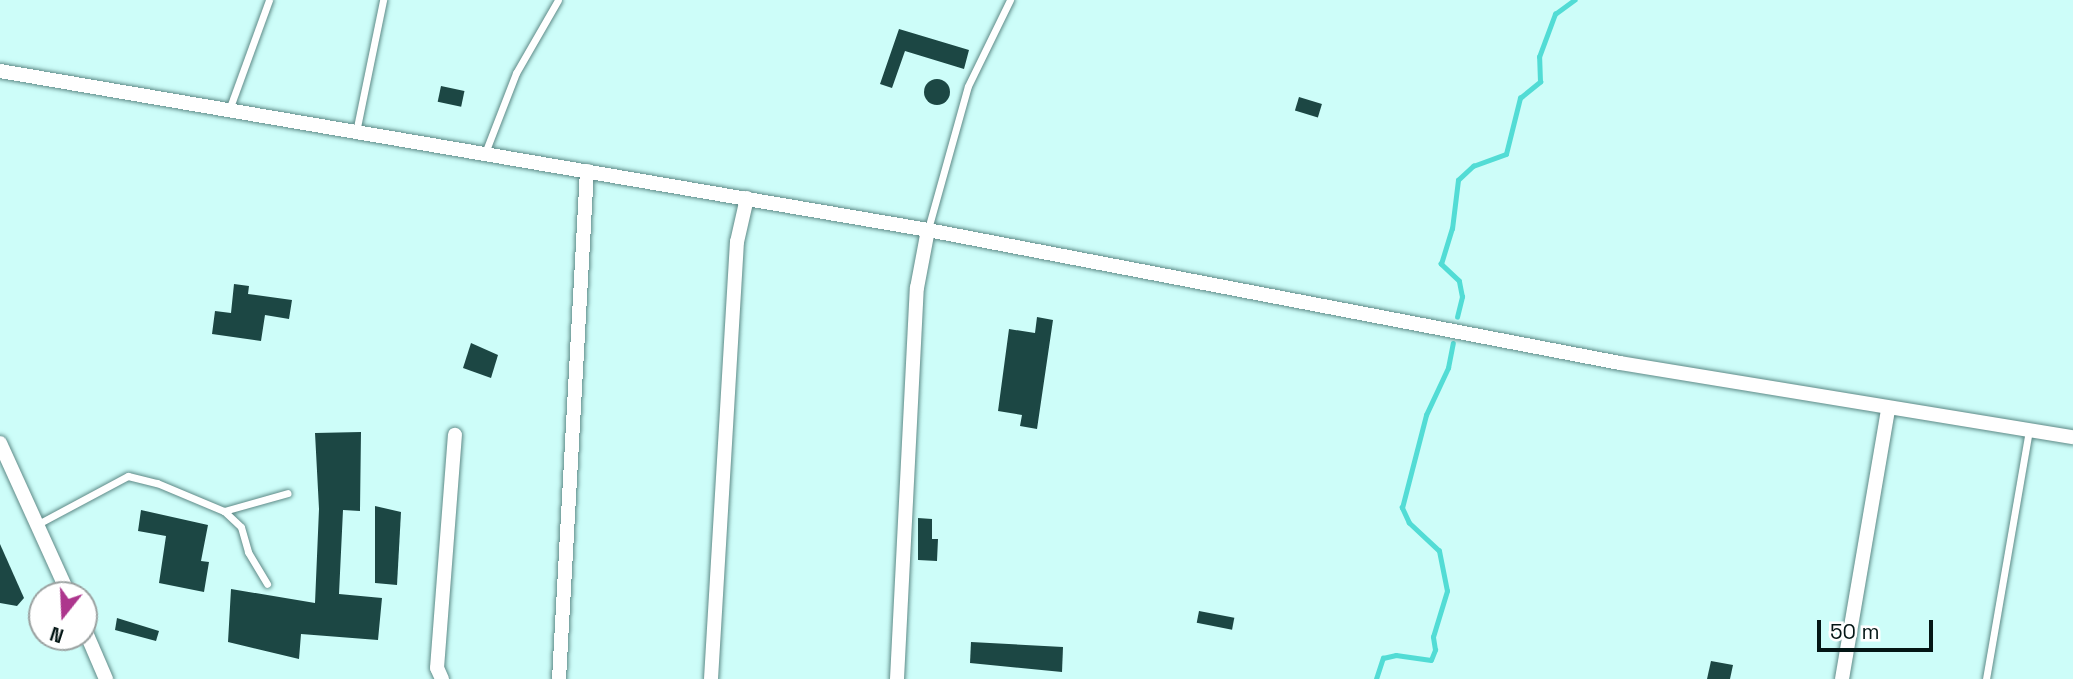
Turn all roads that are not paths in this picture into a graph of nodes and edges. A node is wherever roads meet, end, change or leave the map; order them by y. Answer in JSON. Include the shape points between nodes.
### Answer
{"nodes":[{"id":1,"x":269,"y":0,"type":"edge"},
{"id":2,"x":383,"y":0,"type":"edge"},
{"id":3,"x":558,"y":0,"type":"edge"},
{"id":4,"x":1010,"y":0,"type":"edge"},
{"id":5,"x":0,"y":71,"type":"edge"},
{"id":6,"x":229,"y":110,"type":"junction"},
{"id":7,"x":356,"y":132,"type":"junction"},
{"id":8,"x":485,"y":153,"type":"junction"},
{"id":9,"x":587,"y":171,"type":"junction"},
{"id":10,"x":747,"y":198,"type":"junction"},
{"id":11,"x":928,"y":230,"type":"junction"},
{"id":12,"x":1888,"y":409,"type":"junction"},
{"id":13,"x":2029,"y":429,"type":"junction"},
{"id":14,"x":455,"y":435,"type":"dead end"},
{"id":15,"x":2073,"y":437,"type":"edge"},
{"id":16,"x":0,"y":443,"type":"edge"},
{"id":17,"x":288,"y":493,"type":"dead end"},
{"id":18,"x":224,"y":511,"type":"junction"},
{"id":19,"x":38,"y":523,"type":"junction"},
{"id":20,"x":63,"y":581,"type":"edge"},
{"id":21,"x":267,"y":584,"type":"dead end"},
{"id":22,"x":94,"y":651,"type":"edge"},
{"id":23,"x":106,"y":679,"type":"edge"},
{"id":24,"x":442,"y":679,"type":"edge"},
{"id":25,"x":559,"y":679,"type":"edge"},
{"id":26,"x":711,"y":679,"type":"edge"},
{"id":27,"x":897,"y":679,"type":"edge"},
{"id":28,"x":1842,"y":679,"type":"edge"},
{"id":29,"x":1986,"y":679,"type":"edge"}],
"edges":[{"from":1,"to":6,"type":"lane"},
{"from":2,"to":7,"type":"lane"},
{"from":3,"to":8,"type":"lane","via":[[516,73]]},
{"from":4,"to":11,"type":"lane","via":[[968,86]]},
{"from":5,"to":6,"type":"street"},
{"from":6,"to":7,"type":"street"},
{"from":7,"to":8,"type":"street"},
{"from":8,"to":9,"type":"street"},
{"from":9,"to":10,"type":"street"},
{"from":9,"to":25,"type":"street"},
{"from":10,"to":11,"type":"street"},
{"from":10,"to":26,"type":"street","via":[[737,242]]},
{"from":11,"to":12,"type":"street","via":[[1606,360]]},
{"from":11,"to":27,"type":"street","via":[[917,288]]},
{"from":12,"to":13,"type":"street"},
{"from":12,"to":28,"type":"street"},
{"from":13,"to":15,"type":"street"},
{"from":13,"to":29,"type":"lane"},
{"from":14,"to":24,"type":"street","via":[[437,668]]},
{"from":16,"to":19,"type":"street"},
{"from":17,"to":18,"type":"lane"},
{"from":18,"to":19,"type":"lane","via":[[128,476]]},
{"from":18,"to":21,"type":"lane","via":[[240,527]]},
{"from":19,"to":20,"type":"street"},
{"from":22,"to":23,"type":"street"}]}
